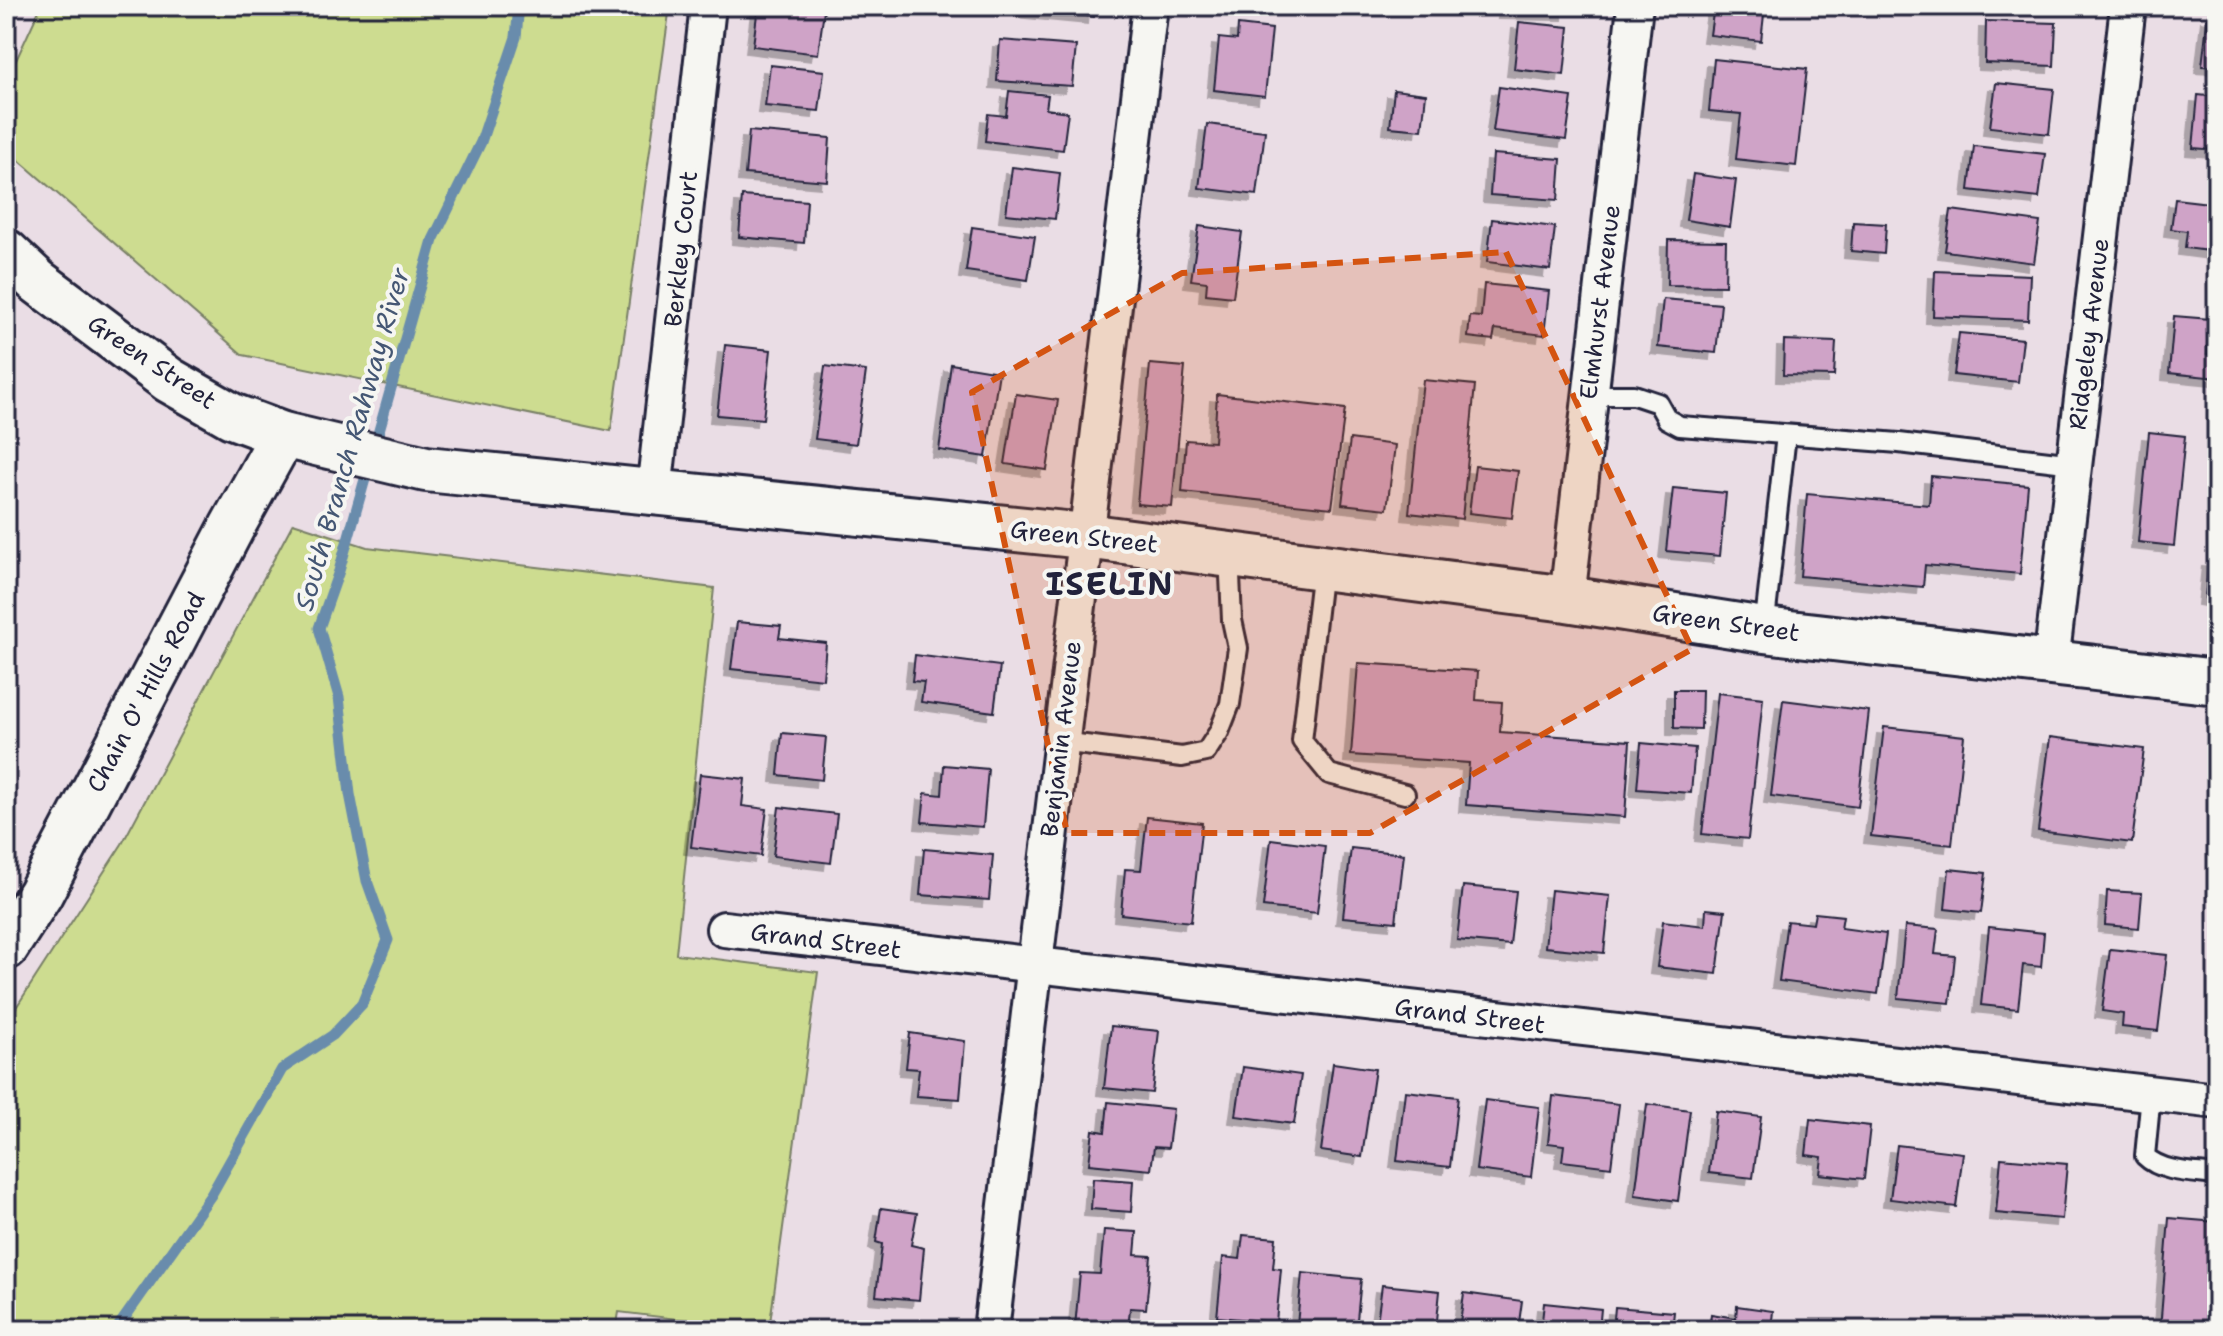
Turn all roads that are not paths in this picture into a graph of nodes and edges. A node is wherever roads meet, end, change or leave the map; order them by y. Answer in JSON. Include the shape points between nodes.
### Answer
{"nodes":[{"id":1,"x":708,"y":6,"type":"edge"},
{"id":2,"x":1150,"y":6,"type":"edge"},
{"id":3,"x":1635,"y":6,"type":"edge"},
{"id":4,"x":2128,"y":6,"type":"edge"},
{"id":5,"x":6,"y":252,"type":"edge"},
{"id":6,"x":1589,"y":395,"type":"junction"},
{"id":7,"x":283,"y":435,"type":"junction"},
{"id":8,"x":1786,"y":435,"type":"junction"},
{"id":9,"x":2074,"y":464,"type":"junction"},
{"id":10,"x":654,"y":492,"type":"junction"},
{"id":11,"x":1085,"y":536,"type":"junction"},
{"id":12,"x":1229,"y":554,"type":"junction"},
{"id":13,"x":1322,"y":568,"type":"junction"},
{"id":14,"x":1567,"y":599,"type":"junction"},
{"id":15,"x":1764,"y":630,"type":"junction"},
{"id":16,"x":2051,"y":663,"type":"junction"},
{"id":17,"x":2217,"y":682,"type":"edge"},
{"id":18,"x":1061,"y":742,"type":"junction"},
{"id":19,"x":1405,"y":794,"type":"dead end"},
{"id":20,"x":724,"y":929,"type":"dead end"},
{"id":21,"x":6,"y":947,"type":"edge"},
{"id":22,"x":1034,"y":966,"type":"junction"},
{"id":23,"x":2151,"y":1094,"type":"junction"},
{"id":24,"x":2217,"y":1101,"type":"edge"},
{"id":25,"x":2217,"y":1175,"type":"edge"},
{"id":26,"x":991,"y":1330,"type":"edge"}],
"edges":[{"from":1,"to":10,"type":"street","name":"Berkley Court"},
{"from":2,"to":11,"type":"street","name":"Benjamin Avenue"},
{"from":3,"to":6,"type":"street","name":"Elmhurst Avenue"},
{"from":4,"to":9,"type":"street","name":"Ridgeley Avenue"},
{"from":5,"to":7,"type":"street","name":"Green Street","via":[[169,380],[232,416]]},
{"from":6,"to":8,"type":"lane","via":[[1634,395],[1658,403],[1667,419],[1680,426]]},
{"from":6,"to":14,"type":"street","name":"Elmhurst Avenue"},
{"from":7,"to":10,"type":"street","name":"Green Street","via":[[426,469]]},
{"from":7,"to":21,"type":"street","name":"Chain O' Hills Road","via":[[40,894]]},
{"from":8,"to":9,"type":"lane"},
{"from":8,"to":15,"type":"lane"},
{"from":9,"to":16,"type":"street","name":"Ridgeley Avenue"},
{"from":10,"to":11,"type":"street","name":"Green Street"},
{"from":11,"to":12,"type":"street","name":"Green Street"},
{"from":11,"to":18,"type":"street","name":"Benjamin Avenue"},
{"from":12,"to":13,"type":"street","name":"Green Street"},
{"from":12,"to":18,"type":"lane","via":[[1238,648],[1230,704],[1206,752],[1182,757]]},
{"from":13,"to":14,"type":"street","name":"Green Street"},
{"from":13,"to":19,"type":"lane","via":[[1302,741],[1329,774]]},
{"from":14,"to":15,"type":"street","name":"Green Street"},
{"from":15,"to":16,"type":"street","name":"Green Street"},
{"from":16,"to":17,"type":"street","name":"Green Street"},
{"from":18,"to":22,"type":"street","name":"Benjamin Avenue"},
{"from":20,"to":22,"type":"street","name":"Grand Street"},
{"from":22,"to":23,"type":"street","name":"Grand Street"},
{"from":22,"to":26,"type":"street","name":"Benjamin Avenue"},
{"from":23,"to":24,"type":"street","name":"Grand Street"},
{"from":23,"to":25,"type":"lane","via":[[2145,1156],[2168,1168]]}]}
